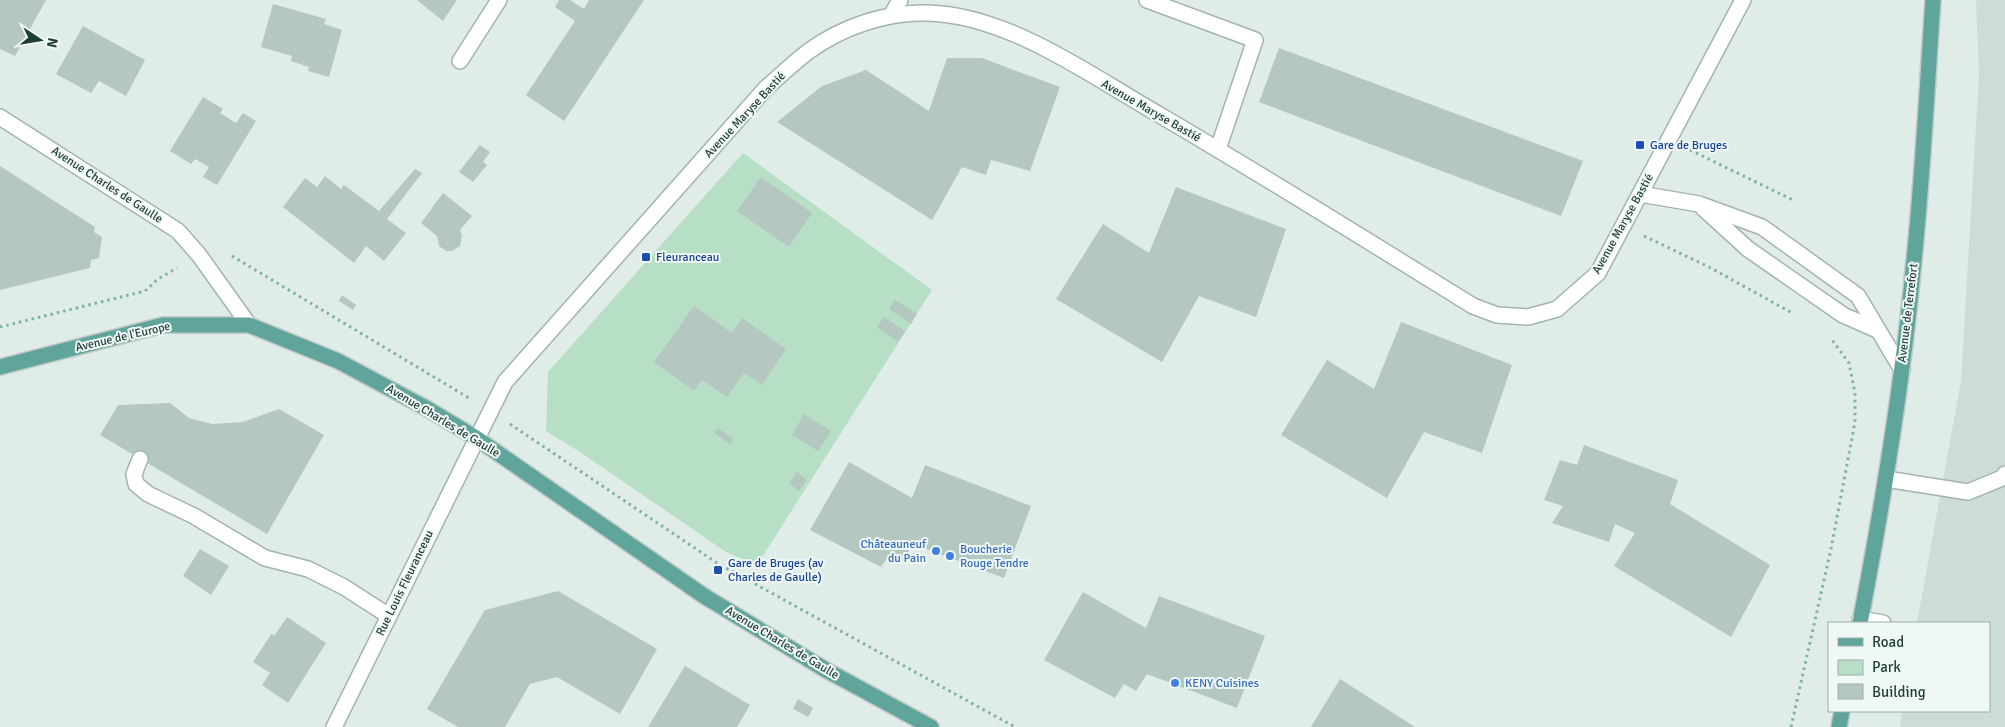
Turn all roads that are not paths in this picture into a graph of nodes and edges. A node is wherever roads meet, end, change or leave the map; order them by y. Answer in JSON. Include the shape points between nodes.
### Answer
{"nodes":[{"id":1,"x":499,"y":0,"type":"edge"},
{"id":2,"x":900,"y":0,"type":"edge"},
{"id":3,"x":1147,"y":0,"type":"edge"},
{"id":4,"x":1743,"y":0,"type":"edge"},
{"id":5,"x":1933,"y":0,"type":"edge"},
{"id":6,"x":892,"y":14,"type":"junction"},
{"id":7,"x":460,"y":61,"type":"dead end"},
{"id":8,"x":0,"y":117,"type":"edge"},
{"id":9,"x":1218,"y":150,"type":"junction"},
{"id":10,"x":1640,"y":194,"type":"junction"},
{"id":11,"x":1698,"y":204,"type":"junction"},
{"id":12,"x":249,"y":325,"type":"junction"},
{"id":13,"x":1878,"y":330,"type":"junction"},
{"id":14,"x":0,"y":367,"type":"edge"},
{"id":15,"x":1902,"y":370,"type":"junction"},
{"id":16,"x":476,"y":438,"type":"junction"},
{"id":17,"x":140,"y":459,"type":"dead end"},
{"id":18,"x":2005,"y":474,"type":"edge"},
{"id":19,"x":1886,"y":479,"type":"junction"},
{"id":20,"x":389,"y":616,"type":"junction"},
{"id":21,"x":1860,"y":621,"type":"edge"},
{"id":22,"x":1842,"y":712,"type":"edge"},
{"id":23,"x":334,"y":727,"type":"edge"},
{"id":24,"x":931,"y":727,"type":"edge"},
{"id":25,"x":1839,"y":727,"type":"edge"}],
"edges":[{"from":1,"to":7,"type":"street"},
{"from":2,"to":6,"type":"street"},
{"from":3,"to":9,"type":"street","via":[[1255,40]]},
{"from":4,"to":10,"type":"street","name":"Avenue Maryse Bastié"},
{"from":5,"to":15,"type":"main road","name":"Avenue de Terrefort","via":[[1914,260]]},
{"from":6,"to":9,"type":"street","name":"Avenue Maryse Bastié","via":[[960,16],[1012,32]]},
{"from":6,"to":16,"type":"street","name":"Avenue Maryse Bastié","via":[[846,30],[809,50],[766,88],[505,382]]},
{"from":8,"to":12,"type":"street","name":"Avenue Charles de Gaulle","via":[[178,231],[199,254]]},
{"from":9,"to":10,"type":"street","name":"Avenue Maryse Bastié","via":[[1473,306],[1497,315],[1528,317],[1557,309],[1598,273]]},
{"from":10,"to":11,"type":"street"},
{"from":11,"to":13,"type":"street","via":[[1748,249],[1843,315]]},
{"from":11,"to":13,"type":"street","via":[[1762,227],[1858,296]]},
{"from":12,"to":14,"type":"main road","name":"Avenue de l'Europe","via":[[163,326]]},
{"from":12,"to":16,"type":"main road","name":"Avenue Charles de Gaulle","via":[[338,361]]},
{"from":13,"to":15,"type":"street"},
{"from":15,"to":19,"type":"main road","name":"Avenue de Terrefort"},
{"from":16,"to":20,"type":"street","name":"Rue Louis Fleuranceau"},
{"from":16,"to":24,"type":"main road","name":"Avenue Charles de Gaulle","via":[[704,596],[826,670]]},
{"from":17,"to":20,"type":"street","via":[[134,474],[136,484],[148,494],[194,516],[265,558],[308,569],[344,587]]},
{"from":18,"to":19,"type":"street","via":[[1968,492]]},
{"from":19,"to":21,"type":"main road","name":"Avenue de Terrefort"},
{"from":20,"to":23,"type":"street","name":"Rue Louis Fleuranceau"},
{"from":22,"to":25,"type":"main road"}]}
